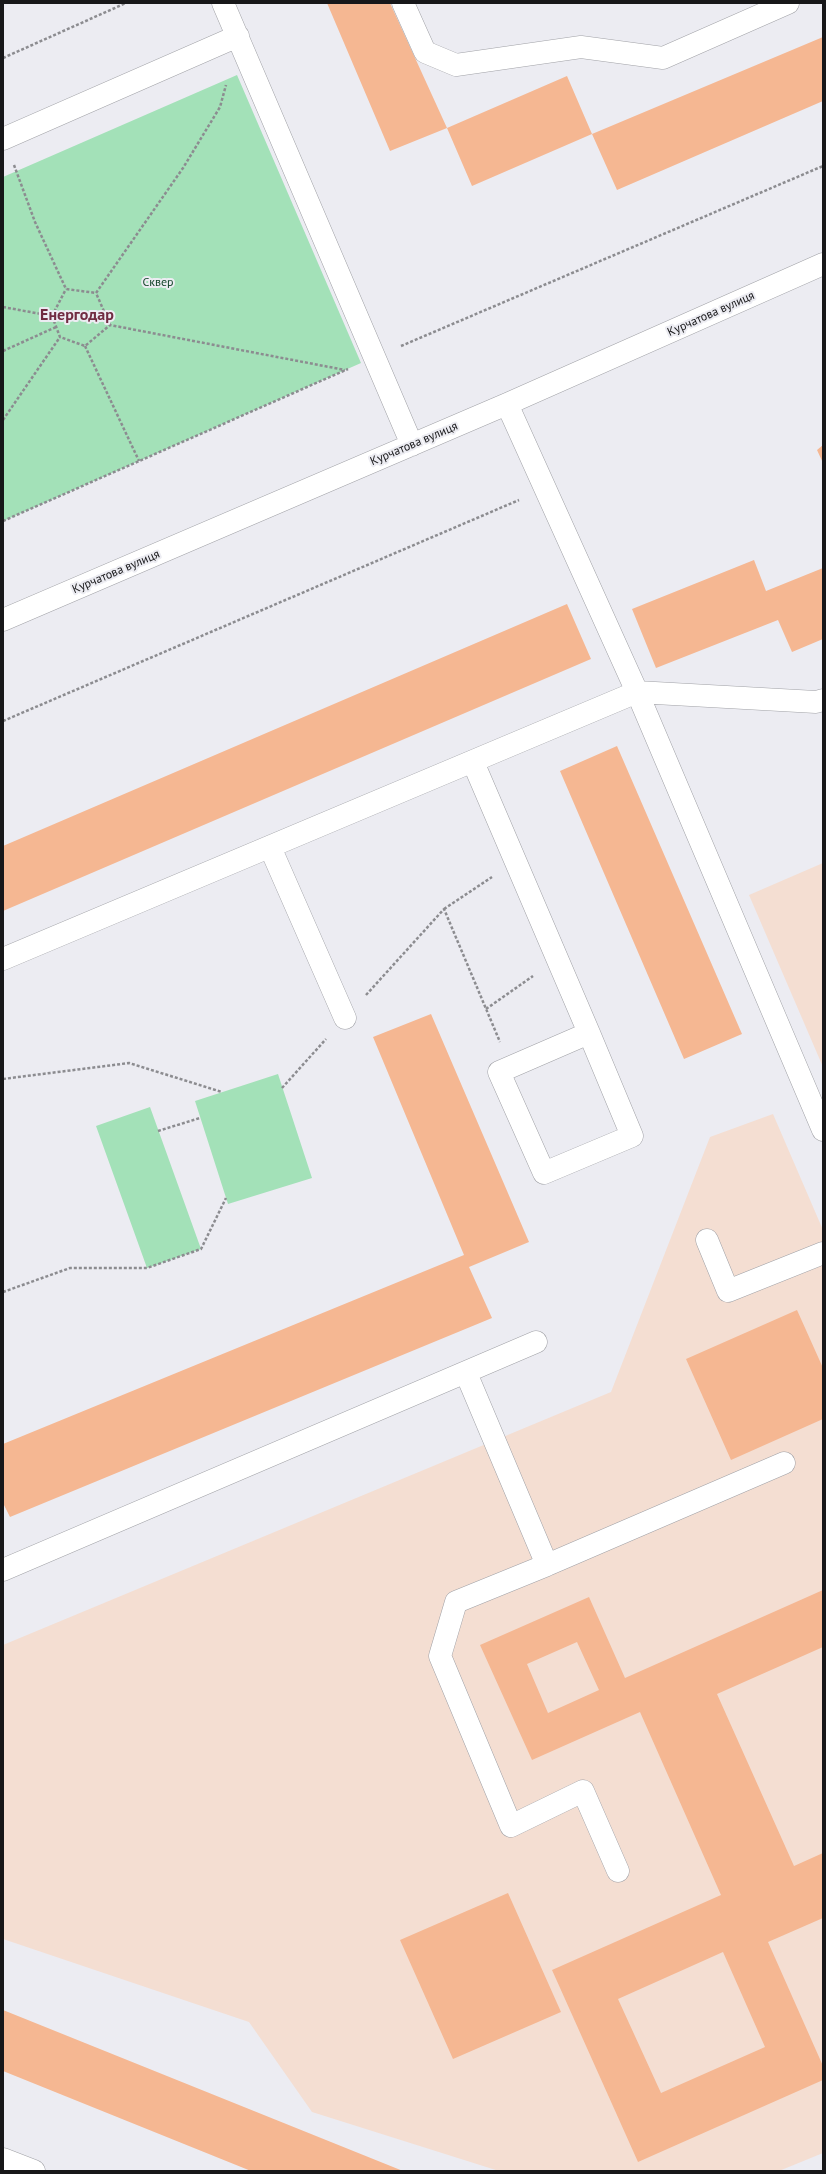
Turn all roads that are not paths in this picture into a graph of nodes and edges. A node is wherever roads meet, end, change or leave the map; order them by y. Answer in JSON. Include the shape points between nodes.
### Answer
{"nodes":[{"id":1,"x":223,"y":3,"type":"edge"},
{"id":2,"x":403,"y":3,"type":"edge"},
{"id":3,"x":788,"y":3,"type":"edge"},
{"id":4,"x":238,"y":36,"type":"junction"},
{"id":5,"x":4,"y":138,"type":"edge"},
{"id":6,"x":823,"y":264,"type":"edge"},
{"id":7,"x":507,"y":404,"type":"junction"},
{"id":8,"x":412,"y":444,"type":"junction"},
{"id":9,"x":3,"y":620,"type":"edge"},
{"id":10,"x":637,"y":692,"type":"junction"},
{"id":11,"x":823,"y":700,"type":"edge"},
{"id":12,"x":473,"y":762,"type":"junction"},
{"id":13,"x":270,"y":847,"type":"junction"},
{"id":14,"x":3,"y":959,"type":"edge"},
{"id":15,"x":345,"y":1018,"type":"road end"},
{"id":16,"x":589,"y":1033,"type":"junction"},
{"id":17,"x":823,"y":1130,"type":"edge"},
{"id":18,"x":706,"y":1240,"type":"dead end"},
{"id":19,"x":823,"y":1253,"type":"edge"},
{"id":20,"x":536,"y":1342,"type":"dead end"},
{"id":21,"x":466,"y":1373,"type":"junction"},
{"id":22,"x":784,"y":1463,"type":"dead end"},
{"id":23,"x":547,"y":1565,"type":"junction"},
{"id":24,"x":3,"y":1570,"type":"edge"},
{"id":25,"x":618,"y":1871,"type":"dead end"},
{"id":26,"x":3,"y":2159,"type":"edge"},
{"id":27,"x":34,"y":2171,"type":"edge"}],
"edges":[{"from":1,"to":4,"type":"street"},
{"from":2,"to":3,"type":"street","via":[[425,52],[456,65],[581,47],[663,58]]},
{"from":4,"to":5,"type":"street"},
{"from":4,"to":8,"type":"street"},
{"from":6,"to":7,"type":"street","name":"Курчатова вулиця"},
{"from":7,"to":8,"type":"street","name":"Курчатова вулиця"},
{"from":7,"to":10,"type":"street"},
{"from":8,"to":9,"type":"street","name":"Курчатова вулиця"},
{"from":10,"to":11,"type":"street","via":[[816,702]]},
{"from":10,"to":12,"type":"street"},
{"from":10,"to":17,"type":"street"},
{"from":12,"to":13,"type":"street"},
{"from":12,"to":16,"type":"street"},
{"from":13,"to":14,"type":"street"},
{"from":13,"to":15,"type":"street"},
{"from":16,"to":16,"type":"street","via":[[499,1072],[544,1173],[632,1136]]},
{"from":18,"to":19,"type":"street","via":[[728,1291]]},
{"from":20,"to":21,"type":"street"},
{"from":21,"to":23,"type":"street"},
{"from":21,"to":24,"type":"street"},
{"from":22,"to":23,"type":"street"},
{"from":23,"to":25,"type":"street","via":[[456,1602],[440,1656],[511,1826],[583,1791]]},
{"from":26,"to":27,"type":"street"}]}
